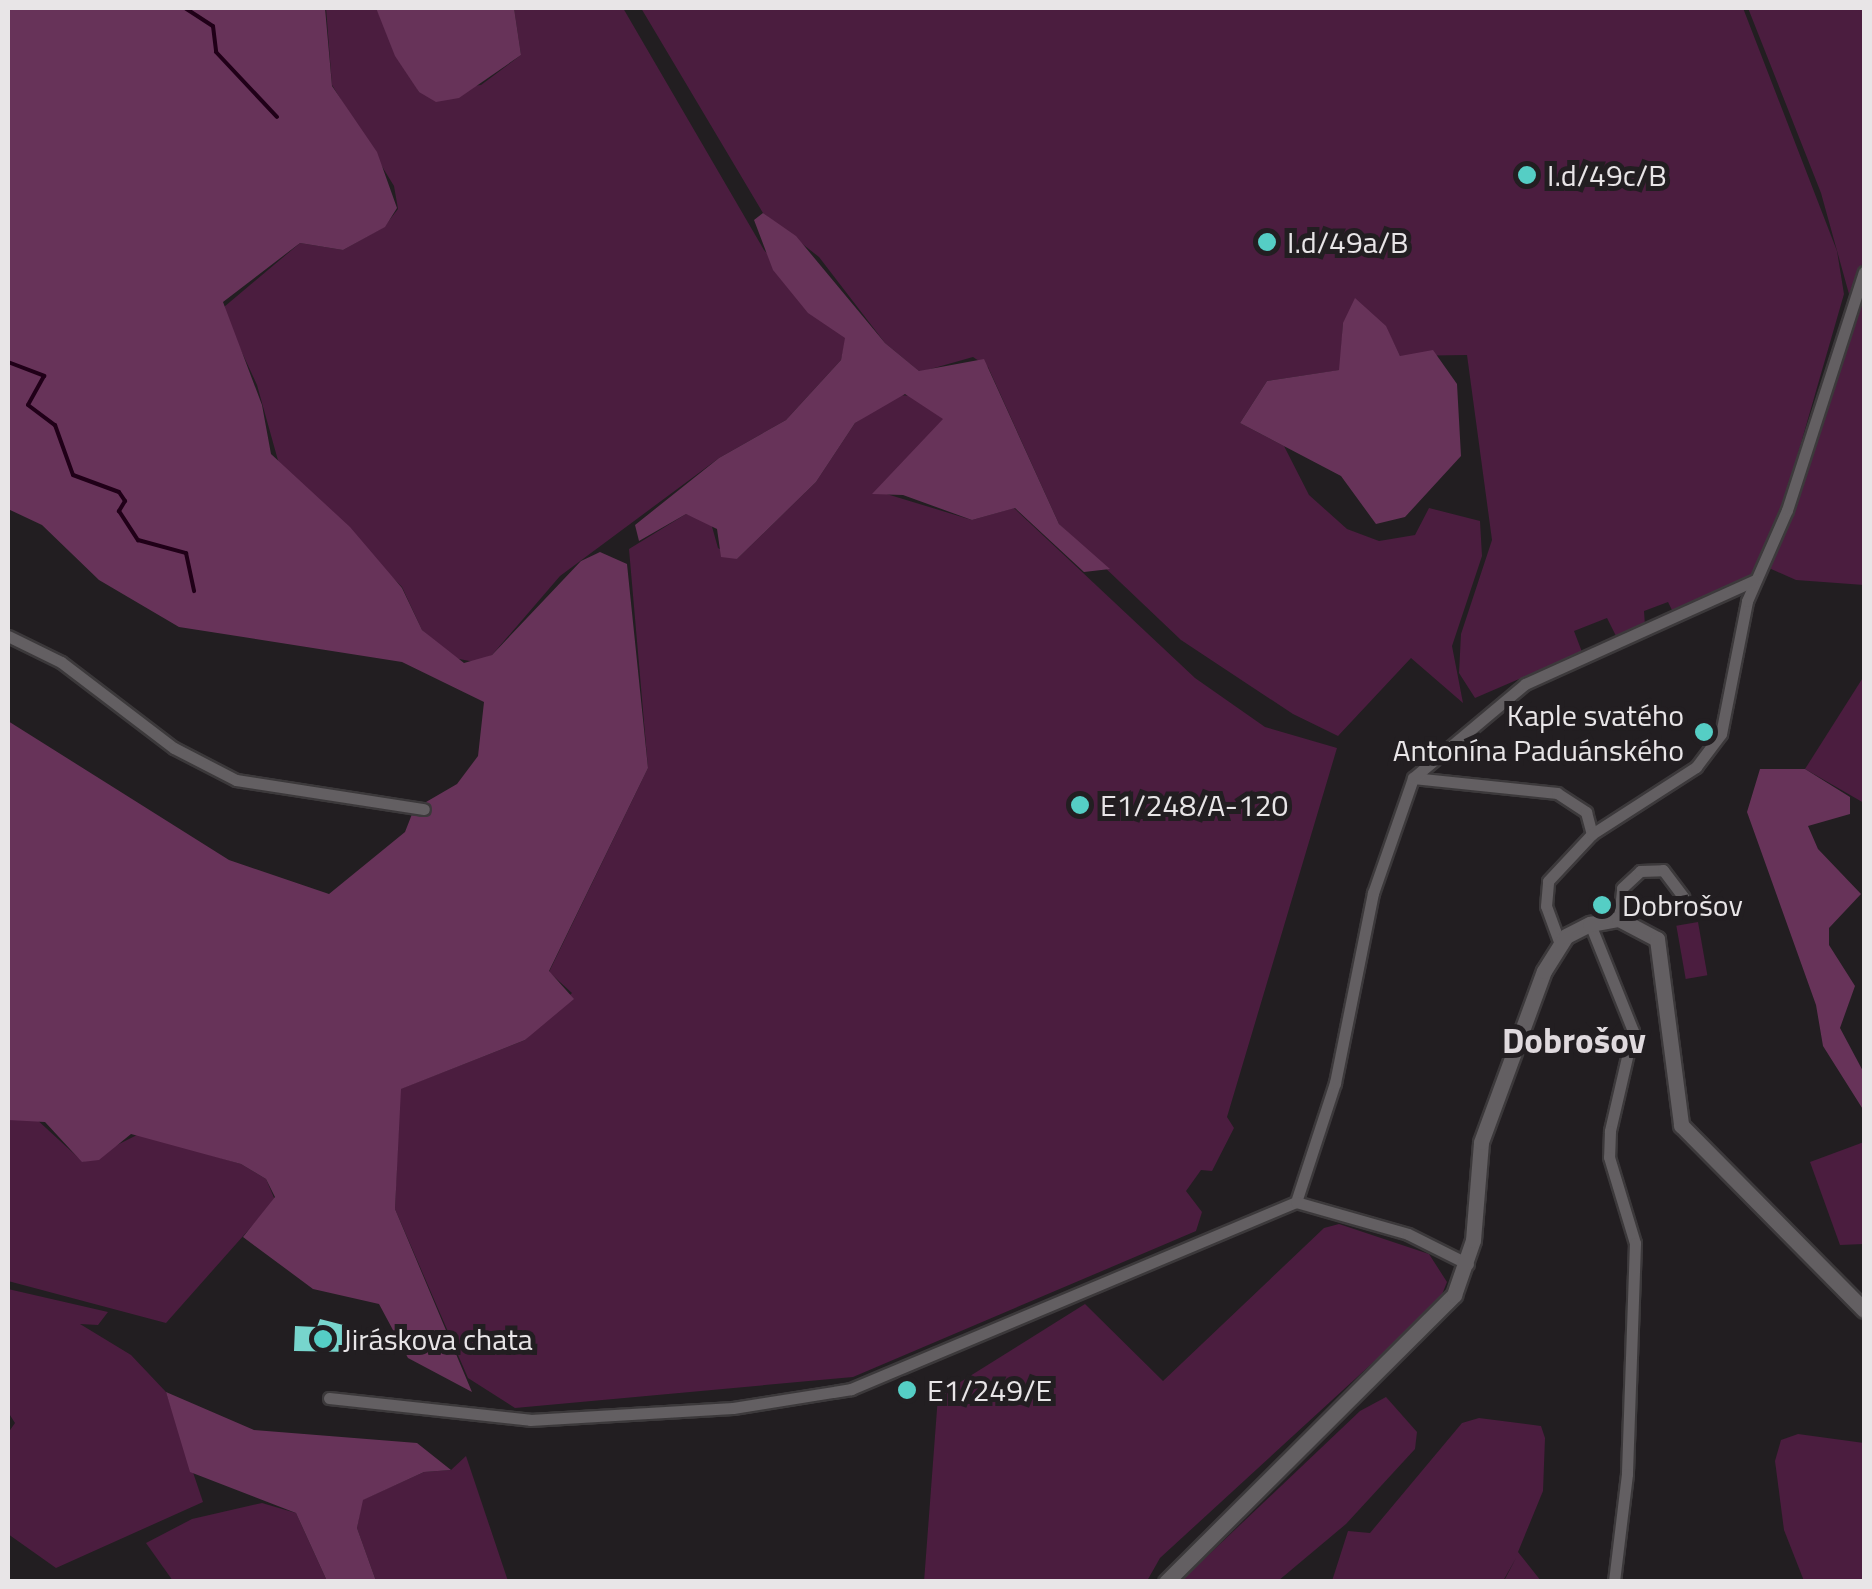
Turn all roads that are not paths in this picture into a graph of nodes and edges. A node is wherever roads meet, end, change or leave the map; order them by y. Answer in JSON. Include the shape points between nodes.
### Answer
{"nodes":[{"id":1,"x":1864,"y":272,"type":"edge"},
{"id":2,"x":1755,"y":580,"type":"junction"},
{"id":3,"x":8,"y":636,"type":"edge"},
{"id":4,"x":1413,"y":778,"type":"junction"},
{"id":5,"x":424,"y":809,"type":"dead end"},
{"id":6,"x":1586,"y":812,"type":"junction"},
{"id":7,"x":1618,"y":817,"type":"junction"},
{"id":8,"x":1592,"y":834,"type":"junction"},
{"id":9,"x":1683,"y":897,"type":"dead end"},
{"id":10,"x":1619,"y":920,"type":"junction"},
{"id":11,"x":1590,"y":924,"type":"junction"},
{"id":12,"x":1560,"y":944,"type":"junction"},
{"id":13,"x":1296,"y":1202,"type":"junction"},
{"id":14,"x":1468,"y":1264,"type":"junction"},
{"id":15,"x":1864,"y":1310,"type":"edge"},
{"id":16,"x":329,"y":1398,"type":"dead end"},
{"id":17,"x":1166,"y":1582,"type":"edge"},
{"id":18,"x":1614,"y":1582,"type":"edge"}],
"edges":[{"from":1,"to":2,"type":"street","via":[[1788,510]]},
{"from":2,"to":4,"type":"street","via":[[1525,684]]},
{"from":2,"to":7,"type":"street","via":[[1721,734],[1670,788]]},
{"from":3,"to":5,"type":"street","via":[[61,662],[174,748],[236,780],[340,802]]},
{"from":4,"to":6,"type":"street","via":[[1540,789]]},
{"from":4,"to":13,"type":"street","via":[[1373,894],[1335,1082]]},
{"from":6,"to":7,"type":"street"},
{"from":6,"to":8,"type":"street"},
{"from":7,"to":8,"type":"street"},
{"from":8,"to":12,"type":"street","via":[[1548,881],[1546,906]]},
{"from":9,"to":10,"type":"street","via":[[1663,870],[1640,872],[1622,888]]},
{"from":10,"to":11,"type":"street"},
{"from":10,"to":15,"type":"street","via":[[1650,932],[1661,949],[1681,1125]]},
{"from":11,"to":12,"type":"street"},
{"from":11,"to":18,"type":"street","via":[[1634,1031],[1609,1158],[1635,1243],[1627,1474]]},
{"from":12,"to":14,"type":"street","via":[[1481,1142]]},
{"from":13,"to":14,"type":"street","via":[[1423,1239]]},
{"from":13,"to":16,"type":"street","via":[[851,1389],[734,1408],[530,1420]]},
{"from":14,"to":17,"type":"street","via":[[1445,1306]]}]}
